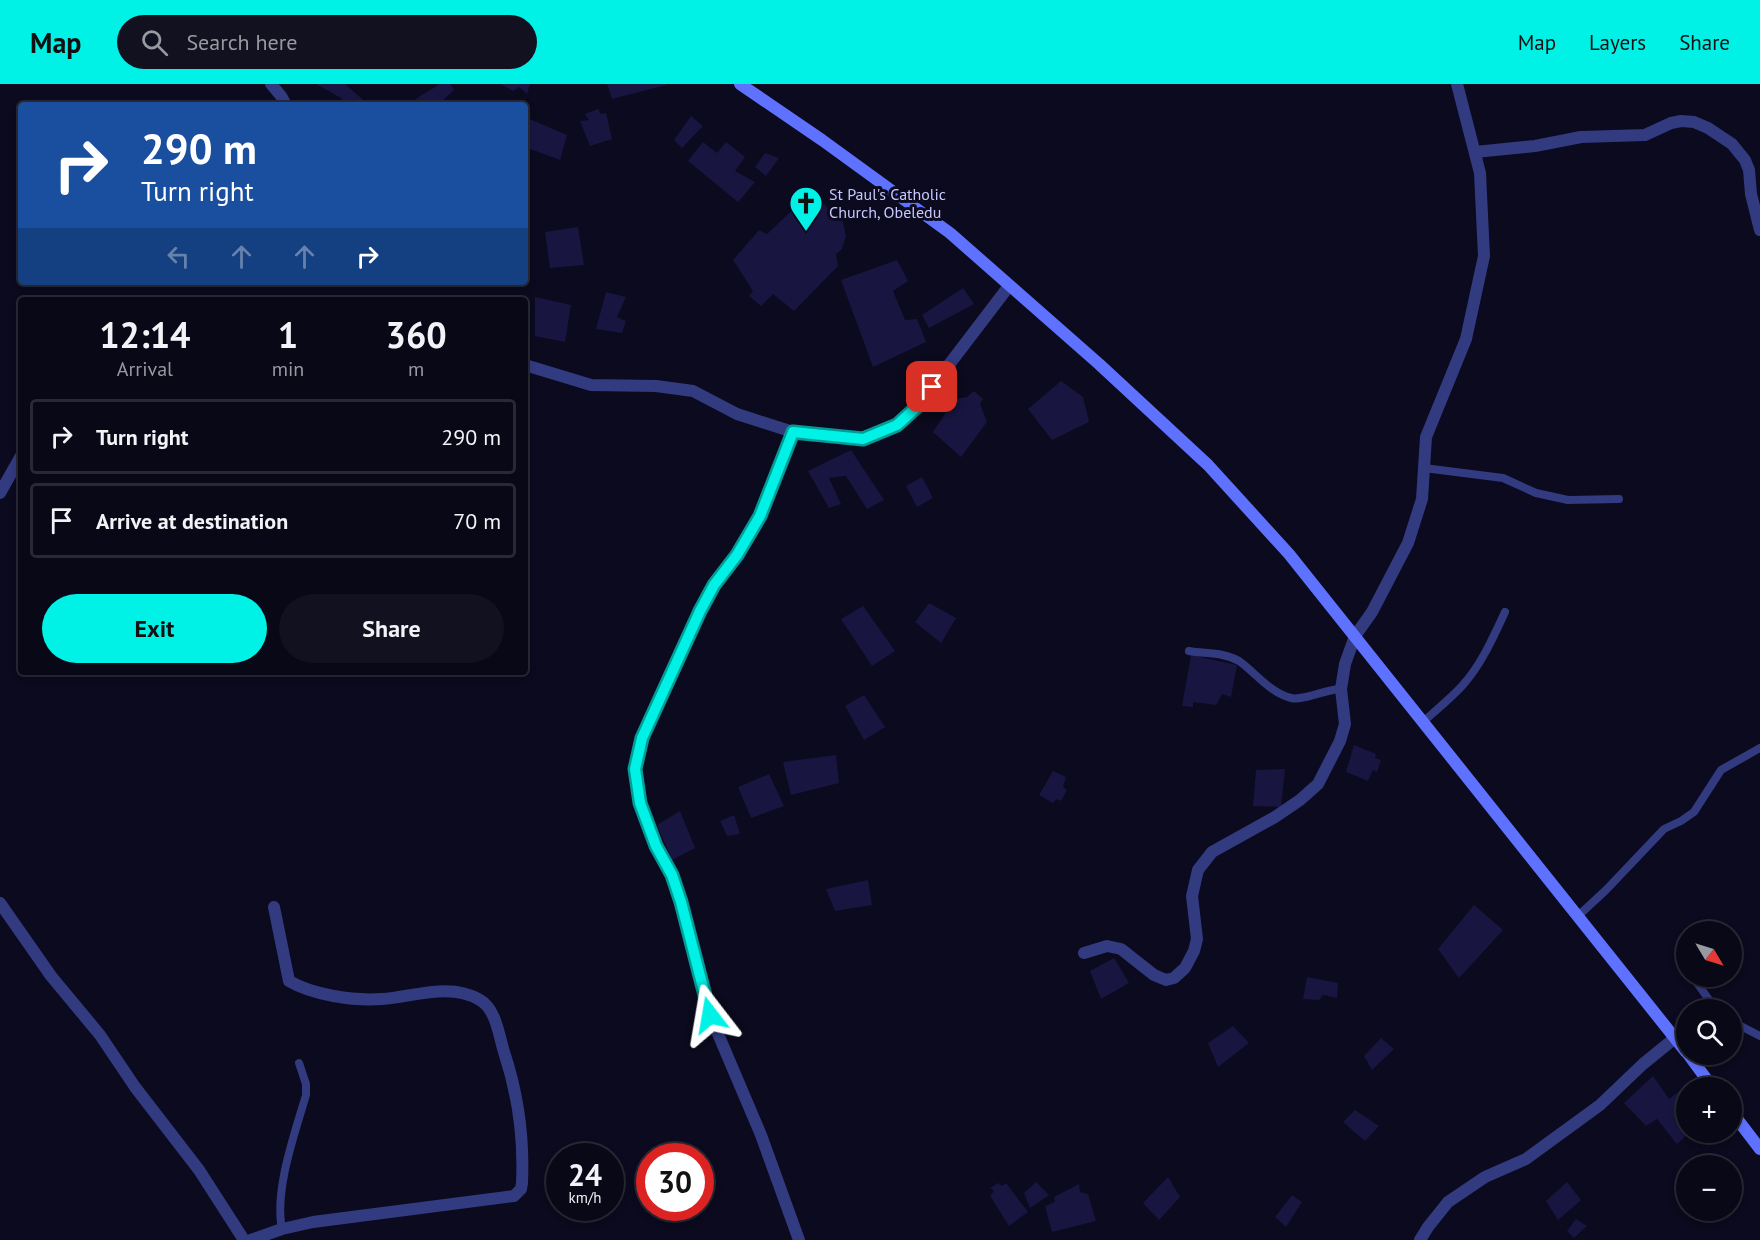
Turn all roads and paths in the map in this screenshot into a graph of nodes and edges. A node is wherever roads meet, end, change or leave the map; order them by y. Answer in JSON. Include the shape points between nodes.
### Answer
{"nodes":[{"id":1,"x":271,"y":84,"type":"edge"},
{"id":2,"x":740,"y":84,"type":"edge"},
{"id":3,"x":1457,"y":84,"type":"edge"},
{"id":4,"x":284,"y":102,"type":"edge"},
{"id":5,"x":1475,"y":152,"type":"junction"},
{"id":6,"x":1760,"y":230,"type":"edge"},
{"id":7,"x":1009,"y":286,"type":"junction"},
{"id":8,"x":528,"y":366,"type":"edge"},
{"id":9,"x":793,"y":432,"type":"junction"},
{"id":10,"x":18,"y":461,"type":"edge"},
{"id":11,"x":1424,"y":468,"type":"junction"},
{"id":12,"x":0,"y":493,"type":"edge"},
{"id":13,"x":1619,"y":499,"type":"dead end"},
{"id":14,"x":1505,"y":612,"type":"dead end"},
{"id":15,"x":1355,"y":636,"type":"junction"},
{"id":16,"x":1189,"y":651,"type":"dead end"},
{"id":17,"x":1341,"y":689,"type":"junction"},
{"id":18,"x":1424,"y":722,"type":"junction"},
{"id":19,"x":1760,"y":748,"type":"edge"},
{"id":20,"x":0,"y":903,"type":"edge"},
{"id":21,"x":274,"y":907,"type":"dead end"},
{"id":22,"x":1578,"y":916,"type":"junction"},
{"id":23,"x":1084,"y":953,"type":"dead end"},
{"id":24,"x":1742,"y":1027,"type":"edge"},
{"id":25,"x":1760,"y":1036,"type":"edge"},
{"id":26,"x":1676,"y":1037,"type":"edge"},
{"id":27,"x":1676,"y":1049,"type":"edge"},
{"id":28,"x":299,"y":1064,"type":"dead end"},
{"id":29,"x":1742,"y":1126,"type":"edge"},
{"id":30,"x":1760,"y":1149,"type":"edge"},
{"id":31,"x":282,"y":1229,"type":"junction"},
{"id":32,"x":244,"y":1240,"type":"edge"},
{"id":33,"x":251,"y":1240,"type":"edge"},
{"id":34,"x":799,"y":1240,"type":"edge"},
{"id":35,"x":1420,"y":1240,"type":"edge"}],
"edges":[{"from":1,"to":4,"type":"street"},
{"from":2,"to":7,"type":"main road","via":[[950,233]]},
{"from":3,"to":5,"type":"street"},
{"from":5,"to":6,"type":"street","via":[[1581,137],[1645,135],[1671,123],[1694,123],[1732,144],[1745,160]]},
{"from":5,"to":11,"type":"street","via":[[1480,173],[1484,256],[1466,339],[1426,437]]},
{"from":7,"to":9,"type":"street","via":[[920,404],[897,425],[863,439]]},
{"from":7,"to":15,"type":"main road","via":[[1208,465],[1289,554]]},
{"from":8,"to":9,"type":"street","via":[[591,385],[656,386],[693,392],[737,414]]},
{"from":9,"to":34,"type":"street","via":[[760,516],[700,611],[642,738],[635,769],[640,803],[681,902],[710,1015],[761,1135]]},
{"from":10,"to":12,"type":"street"},
{"from":11,"to":13,"type":"lane","via":[[1503,478],[1536,493],[1568,500]]},
{"from":11,"to":15,"type":"street","via":[[1422,499],[1408,543]]},
{"from":14,"to":18,"type":"lane","via":[[1475,669]]},
{"from":15,"to":17,"type":"street"},
{"from":15,"to":18,"type":"main road"},
{"from":16,"to":17,"type":"lane","via":[[1237,660],[1276,692],[1294,699]]},
{"from":17,"to":23,"type":"street","via":[[1345,724],[1318,784],[1275,817],[1212,852],[1198,870],[1192,896],[1197,939],[1185,968],[1166,980],[1121,949],[1107,946]]},
{"from":18,"to":22,"type":"main road"},
{"from":19,"to":22,"type":"lane","via":[[1721,770],[1694,812],[1664,829]]},
{"from":20,"to":32,"type":"street","via":[[199,1170]]},
{"from":21,"to":31,"type":"street","via":[[289,981],[300,988],[331,996],[378,999],[439,991],[482,1000],[494,1016],[510,1070],[518,1105],[523,1169],[521,1189],[514,1196]]},
{"from":22,"to":26,"type":"main road"},
{"from":24,"to":25,"type":"lane"},
{"from":27,"to":35,"type":"street","via":[[1643,1064],[1600,1105],[1526,1159],[1485,1177],[1448,1202]]},
{"from":28,"to":31,"type":"lane","via":[[306,1095],[281,1193]]},
{"from":29,"to":30,"type":"main road"},
{"from":31,"to":33,"type":"street"}]}
